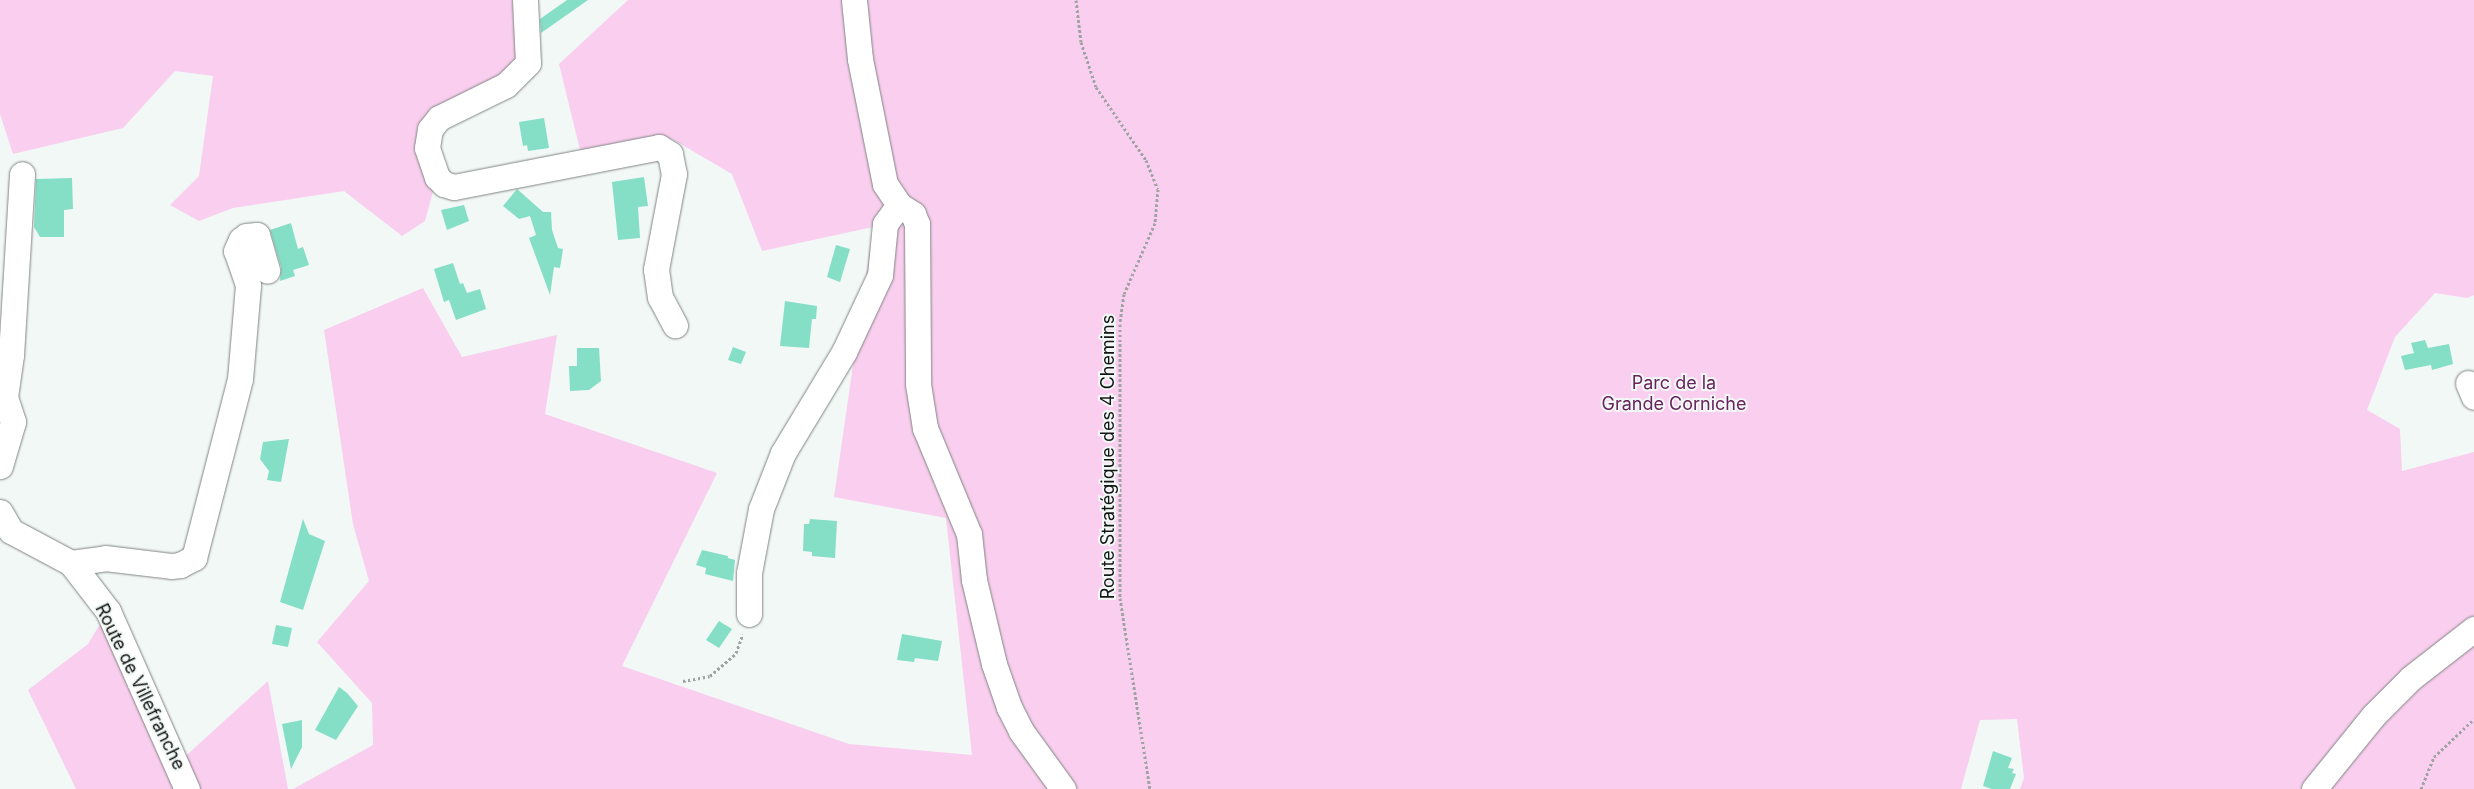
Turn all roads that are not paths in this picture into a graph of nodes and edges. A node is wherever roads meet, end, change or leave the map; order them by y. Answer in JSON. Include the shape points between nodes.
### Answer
{"nodes":[{"id":1,"x":525,"y":0,"type":"edge"},
{"id":2,"x":854,"y":0,"type":"edge"},
{"id":3,"x":22,"y":174,"type":"dead end"},
{"id":4,"x":899,"y":205,"type":"junction"},
{"id":5,"x":266,"y":271,"type":"dead end"},
{"id":6,"x":675,"y":325,"type":"dead end"},
{"id":7,"x":2,"y":394,"type":"edge"},
{"id":8,"x":0,"y":466,"type":"edge"},
{"id":9,"x":0,"y":512,"type":"edge"},
{"id":10,"x":70,"y":563,"type":"junction"},
{"id":11,"x":749,"y":614,"type":"road end"},
{"id":12,"x":2474,"y":630,"type":"edge"},
{"id":13,"x":187,"y":789,"type":"edge"},
{"id":14,"x":1063,"y":789,"type":"edge"},
{"id":15,"x":2314,"y":789,"type":"edge"}],
"edges":[{"from":1,"to":6,"type":"street","via":[[528,63],[506,84],[439,118],[430,128],[427,148],[437,177],[454,187],[659,147],[670,154],[674,174],[656,269],[660,297]]},
{"from":2,"to":4,"type":"street","via":[[860,59],[885,184]]},
{"from":3,"to":7,"type":"street","via":[[11,355]]},
{"from":4,"to":11,"type":"street","via":[[885,224],[880,275],[844,352],[783,453],[761,509],[749,572]]},
{"from":4,"to":14,"type":"street","via":[[913,214],[917,224],[918,384],[925,428],[966,524],[981,612],[1009,707],[1021,731]]},
{"from":5,"to":10,"type":"street","via":[[257,235],[246,236],[236,251],[248,285],[240,379],[194,558],[171,566],[105,558]]},
{"from":7,"to":8,"type":"street","via":[[13,422]]},
{"from":9,"to":10,"type":"street","name":"Route de Villefranche","via":[[11,530]]},
{"from":10,"to":13,"type":"street","name":"Route de Villefranche","via":[[108,611]]},
{"from":12,"to":15,"type":"street","via":[[2411,678],[2374,715]]}]}
